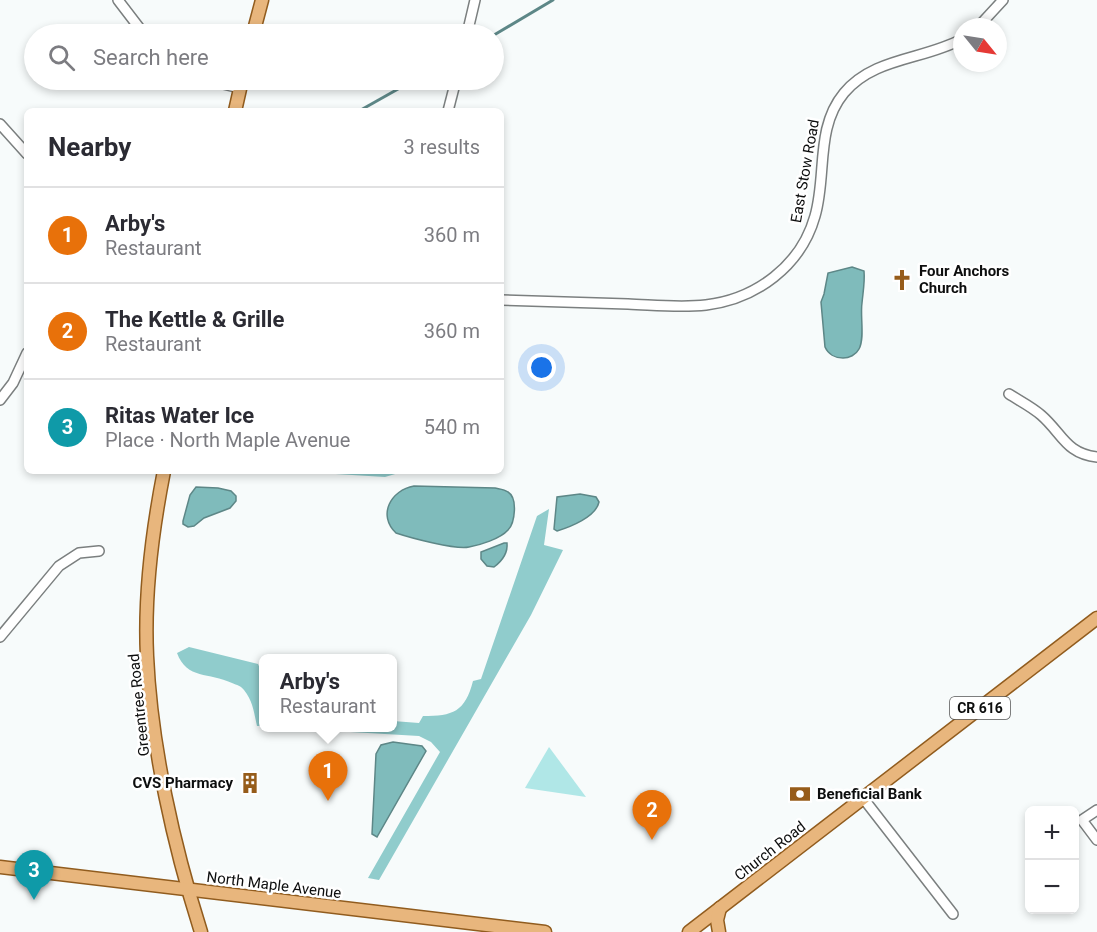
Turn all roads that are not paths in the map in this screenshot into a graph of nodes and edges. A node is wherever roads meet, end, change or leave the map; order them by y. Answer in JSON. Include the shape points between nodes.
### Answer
{"nodes":[{"id":1,"x":118,"y":0,"type":"edge"},
{"id":2,"x":262,"y":0,"type":"edge"},
{"id":3,"x":475,"y":0,"type":"edge"},
{"id":4,"x":1003,"y":0,"type":"edge"},
{"id":5,"x":986,"y":18,"type":"edge"},
{"id":6,"x":136,"y":24,"type":"edge"},
{"id":7,"x":256,"y":24,"type":"edge"},
{"id":8,"x":469,"y":24,"type":"edge"},
{"id":9,"x":953,"y":43,"type":"edge"},
{"id":10,"x":240,"y":90,"type":"edge"},
{"id":11,"x":453,"y":90,"type":"edge"},
{"id":12,"x":236,"y":108,"type":"edge"},
{"id":13,"x":449,"y":108,"type":"edge"},
{"id":14,"x":0,"y":124,"type":"edge"},
{"id":15,"x":24,"y":151,"type":"edge"},
{"id":16,"x":504,"y":300,"type":"edge"},
{"id":17,"x":24,"y":359,"type":"edge"},
{"id":18,"x":1009,"y":394,"type":"dead end"},
{"id":19,"x":0,"y":400,"type":"edge"},
{"id":20,"x":1097,"y":457,"type":"edge"},
{"id":21,"x":164,"y":474,"type":"edge"},
{"id":22,"x":99,"y":551,"type":"dead end"},
{"id":23,"x":1097,"y":618,"type":"edge"},
{"id":24,"x":0,"y":637,"type":"edge"},
{"id":25,"x":863,"y":798,"type":"junction"},
{"id":26,"x":1097,"y":810,"type":"edge"},
{"id":27,"x":1097,"y":840,"type":"edge"},
{"id":28,"x":0,"y":867,"type":"edge"},
{"id":29,"x":187,"y":890,"type":"junction"},
{"id":30,"x":720,"y":908,"type":"junction"},
{"id":31,"x":952,"y":914,"type":"dead end"},
{"id":32,"x":201,"y":932,"type":"edge"},
{"id":33,"x":545,"y":932,"type":"edge"},
{"id":34,"x":689,"y":932,"type":"edge"},
{"id":35,"x":719,"y":932,"type":"edge"}],
"edges":[{"from":1,"to":6,"type":"street"},
{"from":2,"to":7,"type":"main road"},
{"from":3,"to":8,"type":"street"},
{"from":4,"to":5,"type":"street"},
{"from":9,"to":16,"type":"street","name":"East Stow Road","via":[[879,67],[843,93],[825,135],[819,198],[811,229],[795,257],[755,290],[722,303],[695,306]]},
{"from":10,"to":12,"type":"main road"},
{"from":11,"to":13,"type":"street"},
{"from":14,"to":15,"type":"street"},
{"from":17,"to":19,"type":"street"},
{"from":18,"to":20,"type":"street","via":[[1043,416],[1071,448]]},
{"from":21,"to":29,"type":"main road","name":"Greentree Road","via":[[148,581],[147,655],[156,742]]},
{"from":22,"to":24,"type":"street","via":[[79,553],[59,566]]},
{"from":23,"to":25,"type":"main road","name":"Church Road","number":"CR 616"},
{"from":25,"to":30,"type":"main road","name":"Church Road","number":"CR 616"},
{"from":25,"to":31,"type":"street"},
{"from":26,"to":27,"type":"street","via":[[1082,820]]},
{"from":28,"to":29,"type":"main road","name":"North Maple Avenue"},
{"from":29,"to":32,"type":"main road","name":"Greentree Road"},
{"from":29,"to":33,"type":"main road","name":"North Maple Avenue"},
{"from":30,"to":34,"type":"main road","name":"Church Road","number":"CR 616"},
{"from":30,"to":35,"type":"main road"}]}
